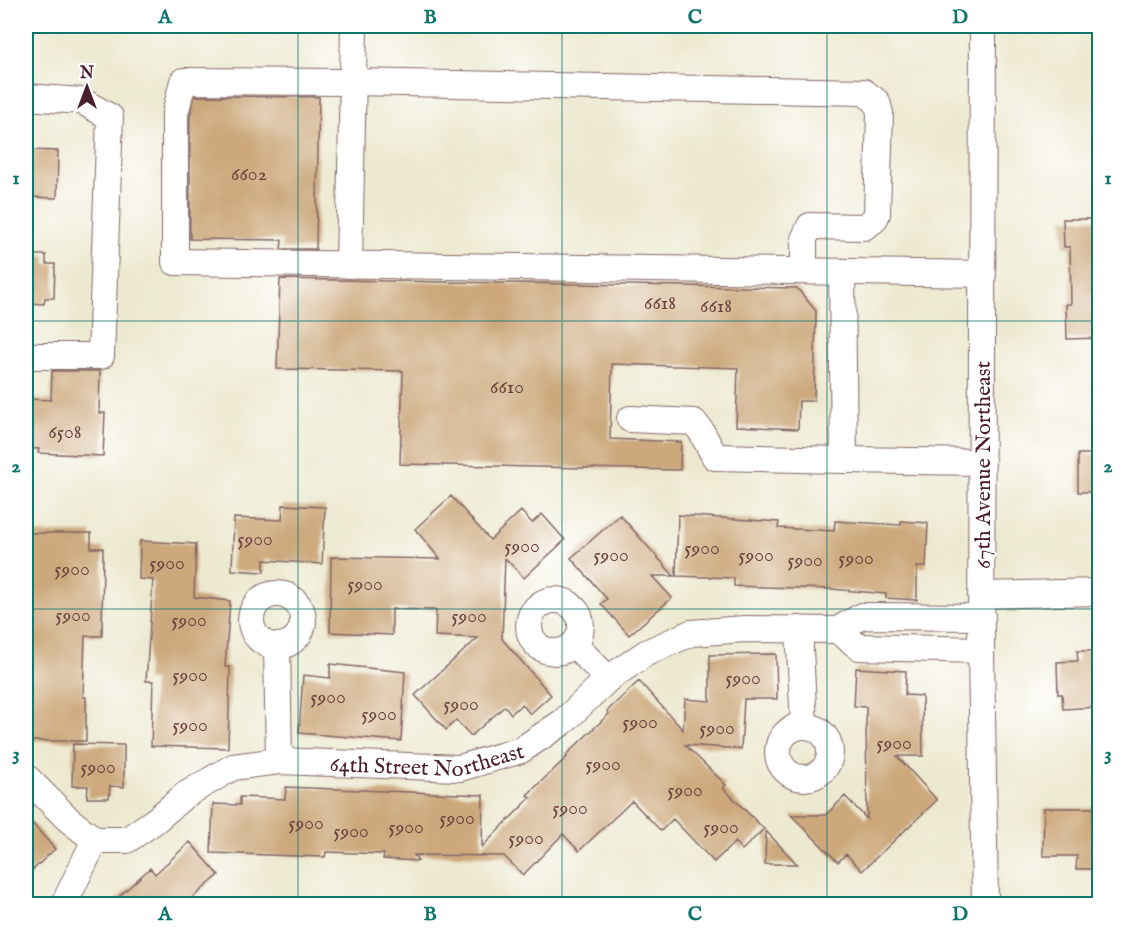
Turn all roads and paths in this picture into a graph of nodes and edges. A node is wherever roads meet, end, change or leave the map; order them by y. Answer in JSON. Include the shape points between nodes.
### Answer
{"nodes":[{"id":1,"x":354,"y":26,"type":"edge"},
{"id":2,"x":983,"y":26,"type":"edge"},
{"id":3,"x":352,"y":82,"type":"junction"},
{"id":4,"x":26,"y":97,"type":"edge"},
{"id":5,"x":348,"y":265,"type":"junction"},
{"id":6,"x":804,"y":271,"type":"junction"},
{"id":7,"x":842,"y":272,"type":"junction"},
{"id":8,"x":982,"y":274,"type":"junction"},
{"id":9,"x":26,"y":356,"type":"edge"},
{"id":10,"x":630,"y":419,"type":"dead end"},
{"id":11,"x":844,"y":460,"type":"junction"},
{"id":12,"x":982,"y":462,"type":"junction"},
{"id":13,"x":1100,"y":592,"type":"edge"},
{"id":14,"x":982,"y":606,"type":"junction"},
{"id":15,"x":800,"y":629,"type":"junction"},
{"id":16,"x":837,"y":630,"type":"junction"},
{"id":17,"x":574,"y":644,"type":"dead end"},
{"id":18,"x":277,"y":646,"type":"dead end"},
{"id":19,"x":981,"y":650,"type":"junction"},
{"id":20,"x":608,"y":679,"type":"junction"},
{"id":21,"x":804,"y":726,"type":"dead end"},
{"id":22,"x":279,"y":761,"type":"junction"},
{"id":23,"x":26,"y":777,"type":"edge"},
{"id":24,"x":95,"y":840,"type":"junction"},
{"id":25,"x":64,"y":904,"type":"edge"},
{"id":26,"x":985,"y":904,"type":"edge"}],
"edges":[{"from":1,"to":3,"type":"street"},
{"from":2,"to":8,"type":"street","name":"67th Avenue Northeast"},
{"from":3,"to":5,"type":"street"},
{"from":3,"to":5,"type":"street","via":[[183,81],[175,114],[175,262]]},
{"from":3,"to":6,"type":"street","via":[[864,92],[877,102],[880,113],[878,213],[864,227],[810,226],[804,239]]},
{"from":4,"to":9,"type":"street","via":[[82,101],[110,117],[101,356]]},
{"from":5,"to":6,"type":"street"},
{"from":6,"to":7,"type":"street"},
{"from":7,"to":8,"type":"street"},
{"from":7,"to":11,"type":"street"},
{"from":8,"to":12,"type":"street","name":"67th Avenue Northeast"},
{"from":10,"to":11,"type":"street","via":[[694,422],[715,457]]},
{"from":11,"to":12,"type":"street"},
{"from":12,"to":14,"type":"street","name":"67th Avenue Northeast"},
{"from":13,"to":14,"type":"street"},
{"from":14,"to":16,"type":"street","via":[[862,616]]},
{"from":14,"to":19,"type":"street","name":"67th Avenue Northeast"},
{"from":15,"to":16,"type":"street","name":"64th Street Northeast"},
{"from":15,"to":20,"type":"street","name":"64th Street Northeast","via":[[691,633],[646,653]]},
{"from":15,"to":21,"type":"street"},
{"from":16,"to":19,"type":"street","via":[[859,647]]},
{"from":17,"to":20,"type":"street"},
{"from":18,"to":22,"type":"street"},
{"from":19,"to":26,"type":"street","name":"67th Avenue Northeast"},
{"from":20,"to":22,"type":"street","name":"64th Street Northeast","via":[[563,722],[521,750],[460,768]]},
{"from":22,"to":24,"type":"street","name":"64th Street Northeast","via":[[233,767],[185,795],[127,840]]},
{"from":23,"to":24,"type":"street"},
{"from":24,"to":25,"type":"street"}]}
